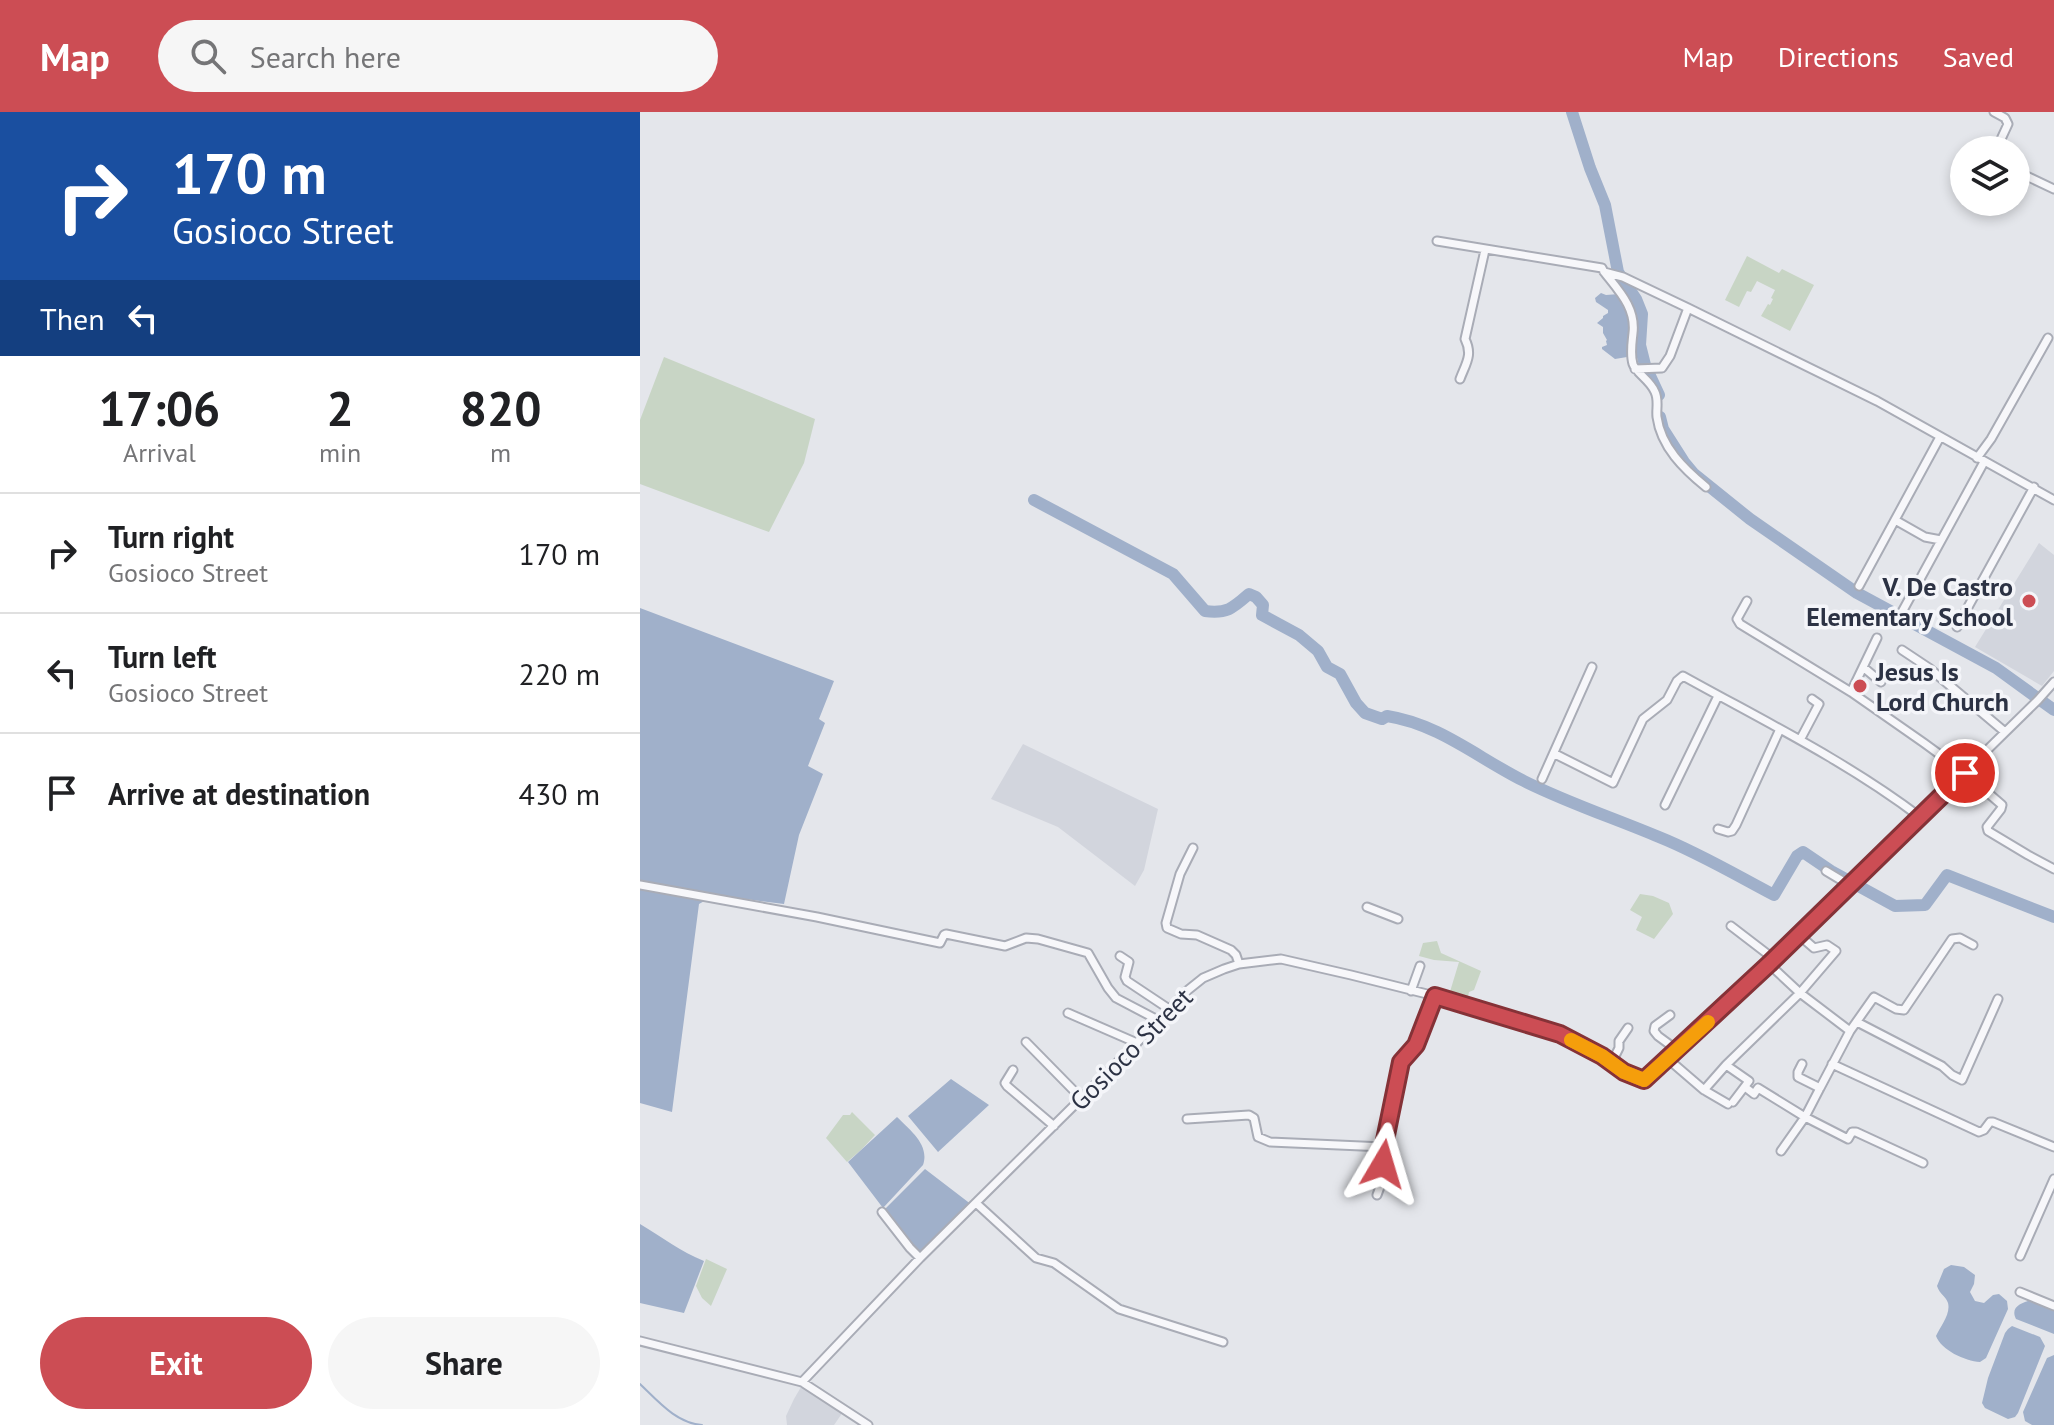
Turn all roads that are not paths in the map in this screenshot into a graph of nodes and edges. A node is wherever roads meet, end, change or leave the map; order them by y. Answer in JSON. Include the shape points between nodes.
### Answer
{"nodes":[{"id":1,"x":1994,"y":112,"type":"edge"},
{"id":2,"x":2002,"y":136,"type":"edge"},
{"id":3,"x":2030,"y":178,"type":"edge"},
{"id":4,"x":2054,"y":189,"type":"edge"},
{"id":5,"x":1437,"y":241,"type":"dead end"},
{"id":6,"x":1485,"y":250,"type":"junction"},
{"id":7,"x":1607,"y":273,"type":"junction"},
{"id":8,"x":1688,"y":308,"type":"junction"},
{"id":9,"x":2048,"y":338,"type":"dead end"},
{"id":10,"x":1635,"y":369,"type":"junction"},
{"id":11,"x":1460,"y":379,"type":"dead end"},
{"id":12,"x":1940,"y":437,"type":"junction"},
{"id":13,"x":1981,"y":460,"type":"junction"},
{"id":14,"x":1706,"y":487,"type":"dead end"},
{"id":15,"x":2034,"y":487,"type":"junction"},
{"id":16,"x":2054,"y":500,"type":"edge"},
{"id":17,"x":1895,"y":520,"type":"junction"},
{"id":18,"x":1941,"y":540,"type":"junction"},
{"id":19,"x":1859,"y":586,"type":"dead end"},
{"id":20,"x":1747,"y":601,"type":"dead end"},
{"id":21,"x":1902,"y":612,"type":"dead end"},
{"id":22,"x":1957,"y":627,"type":"dead end"},
{"id":23,"x":1877,"y":638,"type":"dead end"},
{"id":24,"x":1902,"y":650,"type":"dead end"},
{"id":25,"x":1592,"y":667,"type":"dead end"},
{"id":26,"x":1863,"y":667,"type":"junction"},
{"id":27,"x":1881,"y":682,"type":"dead end"},
{"id":28,"x":2052,"y":684,"type":"edge"},
{"id":29,"x":1851,"y":692,"type":"junction"},
{"id":30,"x":1718,"y":696,"type":"junction"},
{"id":31,"x":1812,"y":699,"type":"dead end"},
{"id":32,"x":1780,"y":729,"type":"junction"},
{"id":33,"x":2005,"y":732,"type":"junction"},
{"id":34,"x":1800,"y":740,"type":"junction"},
{"id":35,"x":1555,"y":754,"type":"junction"},
{"id":36,"x":1965,"y":773,"type":"junction"},
{"id":37,"x":1542,"y":779,"type":"dead end"},
{"id":38,"x":1665,"y":805,"type":"dead end"},
{"id":39,"x":1920,"y":817,"type":"junction"},
{"id":40,"x":1718,"y":829,"type":"dead end"},
{"id":41,"x":1193,"y":848,"type":"dead end"},
{"id":42,"x":2054,"y":869,"type":"edge"},
{"id":43,"x":1826,"y":871,"type":"dead end"},
{"id":44,"x":1852,"y":884,"type":"junction"},
{"id":45,"x":640,"y":885,"type":"edge"},
{"id":46,"x":1367,"y":907,"type":"dead end"},
{"id":47,"x":1398,"y":919,"type":"dead end"},
{"id":48,"x":1731,"y":926,"type":"dead end"},
{"id":49,"x":1799,"y":935,"type":"junction"},
{"id":50,"x":1973,"y":945,"type":"dead end"},
{"id":51,"x":1120,"y":956,"type":"dead end"},
{"id":52,"x":1772,"y":962,"type":"junction"},
{"id":53,"x":1239,"y":964,"type":"junction"},
{"id":54,"x":1420,"y":966,"type":"dead end"},
{"id":55,"x":1411,"y":991,"type":"junction"},
{"id":56,"x":1800,"y":993,"type":"junction"},
{"id":57,"x":1435,"y":996,"type":"junction"},
{"id":58,"x":1998,"y":999,"type":"dead end"},
{"id":59,"x":1169,"y":1009,"type":"junction"},
{"id":60,"x":1068,"y":1013,"type":"dead end"},
{"id":61,"x":1670,"y":1015,"type":"dead end"},
{"id":62,"x":1158,"y":1020,"type":"junction"},
{"id":63,"x":1857,"y":1022,"type":"junction"},
{"id":64,"x":1628,"y":1028,"type":"dead end"},
{"id":65,"x":1850,"y":1031,"type":"junction"},
{"id":66,"x":1026,"y":1042,"type":"dead end"},
{"id":67,"x":1137,"y":1043,"type":"junction"},
{"id":68,"x":1677,"y":1050,"type":"junction"},
{"id":69,"x":1668,"y":1059,"type":"junction"},
{"id":70,"x":1612,"y":1062,"type":"junction"},
{"id":71,"x":1802,"y":1064,"type":"dead end"},
{"id":72,"x":1832,"y":1064,"type":"junction"},
{"id":73,"x":1726,"y":1065,"type":"junction"},
{"id":74,"x":1013,"y":1070,"type":"dead end"},
{"id":75,"x":1745,"y":1087,"type":"junction"},
{"id":76,"x":1820,"y":1088,"type":"junction"},
{"id":77,"x":1704,"y":1090,"type":"junction"},
{"id":78,"x":1081,"y":1098,"type":"junction"},
{"id":79,"x":1805,"y":1117,"type":"junction"},
{"id":80,"x":1187,"y":1119,"type":"dead end"},
{"id":81,"x":1054,"y":1126,"type":"junction"},
{"id":82,"x":1384,"y":1147,"type":"junction"},
{"id":83,"x":2054,"y":1147,"type":"edge"},
{"id":84,"x":1781,"y":1151,"type":"dead end"},
{"id":85,"x":1923,"y":1163,"type":"dead end"},
{"id":86,"x":2054,"y":1179,"type":"edge"},
{"id":87,"x":1377,"y":1195,"type":"dead end"},
{"id":88,"x":976,"y":1203,"type":"junction"},
{"id":89,"x":882,"y":1212,"type":"dead end"},
{"id":90,"x":2020,"y":1256,"type":"dead end"},
{"id":91,"x":920,"y":1258,"type":"junction"},
{"id":92,"x":2020,"y":1292,"type":"dead end"},
{"id":93,"x":2054,"y":1306,"type":"edge"},
{"id":94,"x":640,"y":1341,"type":"edge"},
{"id":95,"x":1223,"y":1342,"type":"dead end"},
{"id":96,"x":802,"y":1382,"type":"junction"},
{"id":97,"x":868,"y":1425,"type":"edge"}],
"edges":[{"from":1,"to":2,"type":"street","via":[[2008,124]]},
{"from":3,"to":4,"type":"street"},
{"from":5,"to":6,"type":"street"},
{"from":6,"to":7,"type":"street"},
{"from":6,"to":11,"type":"street","via":[[1465,339],[1469,355]]},
{"from":7,"to":8,"type":"street"},
{"from":7,"to":10,"type":"street","via":[[1631,310]]},
{"from":8,"to":10,"type":"street","via":[[1662,368]]},
{"from":8,"to":12,"type":"street"},
{"from":9,"to":13,"type":"street"},
{"from":10,"to":14,"type":"street","via":[[1656,393],[1657,417],[1667,444]]},
{"from":12,"to":13,"type":"street"},
{"from":12,"to":17,"type":"street"},
{"from":13,"to":15,"type":"street"},
{"from":13,"to":18,"type":"street"},
{"from":15,"to":16,"type":"street"},
{"from":15,"to":22,"type":"street"},
{"from":17,"to":18,"type":"street"},
{"from":17,"to":19,"type":"street"},
{"from":18,"to":21,"type":"street"},
{"from":20,"to":29,"type":"street","via":[[1737,619],[1740,624]]},
{"from":23,"to":26,"type":"street"},
{"from":24,"to":33,"type":"street"},
{"from":25,"to":35,"type":"street"},
{"from":26,"to":27,"type":"street"},
{"from":26,"to":29,"type":"street"},
{"from":28,"to":33,"type":"street","name":"Gosioco Street"},
{"from":29,"to":36,"type":"street"},
{"from":30,"to":32,"type":"street"},
{"from":30,"to":35,"type":"street","via":[[1683,676],[1667,700],[1643,719],[1613,783]]},
{"from":30,"to":38,"type":"street"},
{"from":31,"to":34,"type":"street","via":[[1819,704]]},
{"from":32,"to":34,"type":"street"},
{"from":32,"to":40,"type":"street","via":[[1736,825],[1728,832]]},
{"from":33,"to":36,"type":"street","name":"Gosioco Street"},
{"from":34,"to":39,"type":"street"},
{"from":35,"to":37,"type":"street"},
{"from":36,"to":39,"type":"street","name":"Gosioco Street"},
{"from":36,"to":42,"type":"street","via":[[2002,805],[1988,831]]},
{"from":39,"to":44,"type":"street","name":"Gosioco Street"},
{"from":41,"to":53,"type":"street","via":[[1180,874],[1167,928],[1231,950]]},
{"from":43,"to":44,"type":"street"},
{"from":44,"to":49,"type":"street","name":"Gosioco Street"},
{"from":45,"to":62,"type":"street","via":[[940,943],[946,934],[1005,946],[1038,939],[1088,953],[1116,998]]},
{"from":46,"to":47,"type":"street"},
{"from":48,"to":52,"type":"street"},
{"from":49,"to":52,"type":"street","name":"Gosioco Street"},
{"from":49,"to":56,"type":"street","via":[[1814,948],[1827,945],[1836,951]]},
{"from":50,"to":63,"type":"street","via":[[1952,939],[1906,1009],[1874,997]]},
{"from":51,"to":59,"type":"street","via":[[1129,962],[1126,981]]},
{"from":52,"to":56,"type":"street"},
{"from":52,"to":68,"type":"street","name":"Gosioco Street"},
{"from":53,"to":55,"type":"street","name":"Gosioco Street","via":[[1292,961]]},
{"from":53,"to":59,"type":"street","name":"Gosioco Street","via":[[1203,978]]},
{"from":54,"to":55,"type":"street"},
{"from":55,"to":57,"type":"street","name":"Gosioco Street"},
{"from":56,"to":65,"type":"street"},
{"from":56,"to":73,"type":"street"},
{"from":57,"to":70,"type":"street","name":"Gosioco Street","via":[[1560,1034]]},
{"from":57,"to":82,"type":"street","via":[[1416,1045],[1401,1062]]},
{"from":58,"to":63,"type":"street","via":[[1962,1080]]},
{"from":59,"to":62,"type":"street","name":"Gosioco Street"},
{"from":60,"to":67,"type":"street"},
{"from":61,"to":68,"type":"street","via":[[1654,1031]]},
{"from":62,"to":67,"type":"street","name":"Gosioco Street"},
{"from":63,"to":65,"type":"street"},
{"from":64,"to":70,"type":"street"},
{"from":65,"to":72,"type":"street"},
{"from":66,"to":78,"type":"street"},
{"from":67,"to":78,"type":"street","name":"Gosioco Street"},
{"from":68,"to":69,"type":"street","name":"Gosioco Street"},
{"from":69,"to":70,"type":"street","name":"Gosioco Street","via":[[1644,1080]]},
{"from":69,"to":77,"type":"street"},
{"from":71,"to":76,"type":"street","via":[[1798,1077]]},
{"from":72,"to":76,"type":"street"},
{"from":72,"to":83,"type":"street","via":[[1979,1132],[1993,1122]]},
{"from":73,"to":75,"type":"street","via":[[1749,1081]]},
{"from":73,"to":77,"type":"street"},
{"from":74,"to":81,"type":"street","via":[[1007,1086]]},
{"from":75,"to":77,"type":"street","via":[[1731,1103]]},
{"from":75,"to":79,"type":"street","via":[[1754,1094],[1758,1088]]},
{"from":76,"to":79,"type":"street"},
{"from":78,"to":81,"type":"street","name":"Gosioco Street"},
{"from":79,"to":84,"type":"street"},
{"from":79,"to":85,"type":"street","via":[[1846,1139],[1856,1132]]},
{"from":80,"to":82,"type":"street","via":[[1249,1115],[1258,1137],[1270,1142]]},
{"from":81,"to":88,"type":"street","name":"Gosioco Street"},
{"from":82,"to":87,"type":"street"},
{"from":86,"to":90,"type":"street"},
{"from":88,"to":91,"type":"street","name":"Gosioco Street"},
{"from":88,"to":95,"type":"street","via":[[1036,1258],[1054,1263],[1119,1309]]},
{"from":89,"to":91,"type":"street"},
{"from":91,"to":96,"type":"street","name":"Gosioco Street"},
{"from":92,"to":93,"type":"street"},
{"from":94,"to":96,"type":"street"},
{"from":96,"to":97,"type":"street"}]}
